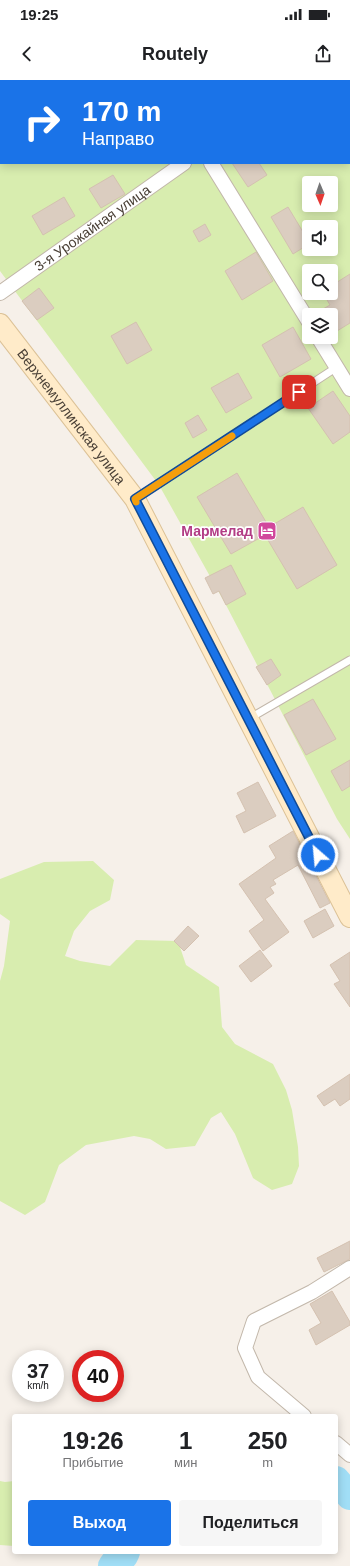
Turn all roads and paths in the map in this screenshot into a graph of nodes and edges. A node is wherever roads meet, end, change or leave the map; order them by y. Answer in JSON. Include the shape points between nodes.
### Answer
{"nodes":[{"id":1,"x":183,"y":164,"type":"edge"},
{"id":2,"x":212,"y":164,"type":"edge"},
{"id":3,"x":0,"y":293,"type":"edge"},
{"id":4,"x":302,"y":311,"type":"edge"},
{"id":5,"x":0,"y":324,"type":"edge"},
{"id":6,"x":322,"y":344,"type":"edge"},
{"id":7,"x":337,"y":367,"type":"junction"},
{"id":8,"x":350,"y":389,"type":"edge"},
{"id":9,"x":135,"y":499,"type":"junction"},
{"id":10,"x":350,"y":660,"type":"edge"},
{"id":11,"x":248,"y":720,"type":"junction"},
{"id":12,"x":350,"y":917,"type":"edge"},
{"id":13,"x":350,"y":1268,"type":"edge"},
{"id":14,"x":302,"y":1414,"type":"edge"},
{"id":15,"x":338,"y":1445,"type":"edge"},
{"id":16,"x":350,"y":1455,"type":"edge"}],
"edges":[{"from":1,"to":3,"type":"street","name":"3-я Урожайная улица"},
{"from":2,"to":4,"type":"street"},
{"from":5,"to":9,"type":"street","name":"Верхнемуллинская улица"},
{"from":6,"to":7,"type":"street"},
{"from":7,"to":8,"type":"street"},
{"from":7,"to":9,"type":"lane"},
{"from":9,"to":11,"type":"street","name":"Верхнемуллинская улица"},
{"from":10,"to":11,"type":"lane"},
{"from":11,"to":12,"type":"street","name":"Верхнемуллинская улица"},
{"from":13,"to":14,"type":"street","via":[[312,1292],[254,1322],[247,1341],[245,1348],[258,1377]]},
{"from":15,"to":16,"type":"street"}]}
